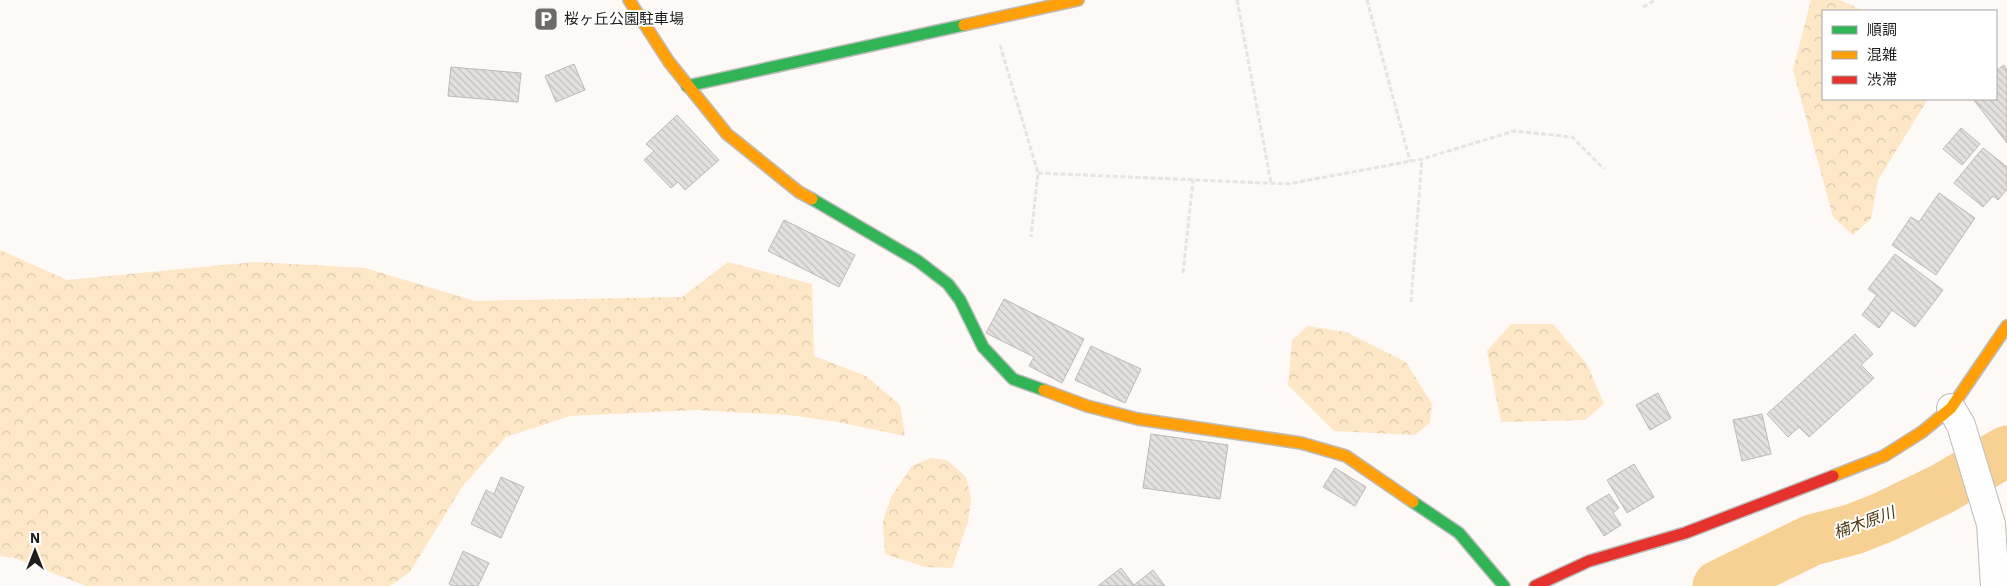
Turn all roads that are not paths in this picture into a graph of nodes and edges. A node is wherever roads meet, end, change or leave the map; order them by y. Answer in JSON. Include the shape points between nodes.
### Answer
{"nodes":[{"id":1,"x":629,"y":0,"type":"edge"},
{"id":2,"x":1078,"y":0,"type":"edge"},
{"id":3,"x":1066,"y":1,"type":"edge"},
{"id":4,"x":688,"y":86,"type":"junction"},
{"id":5,"x":2007,"y":326,"type":"edge"},
{"id":6,"x":1956,"y":416,"type":"junction"},
{"id":7,"x":1504,"y":586,"type":"edge"},
{"id":8,"x":1535,"y":586,"type":"edge"},
{"id":9,"x":1995,"y":586,"type":"edge"}],
"edges":[{"from":1,"to":4,"type":"street"},
{"from":2,"to":3,"type":"street"},
{"from":3,"to":4,"type":"street"},
{"from":4,"to":7,"type":"street","via":[[727,134],[799,192],[918,261],[948,284],[960,300],[983,348],[1012,379],[1087,406],[1138,419],[1301,443],[1346,456],[1459,532]]},
{"from":5,"to":6,"type":"street"},
{"from":6,"to":8,"type":"street","via":[[1922,432],[1884,456],[1685,534],[1589,561]]},
{"from":6,"to":9,"type":"street","via":[[1991,524]]}]}
